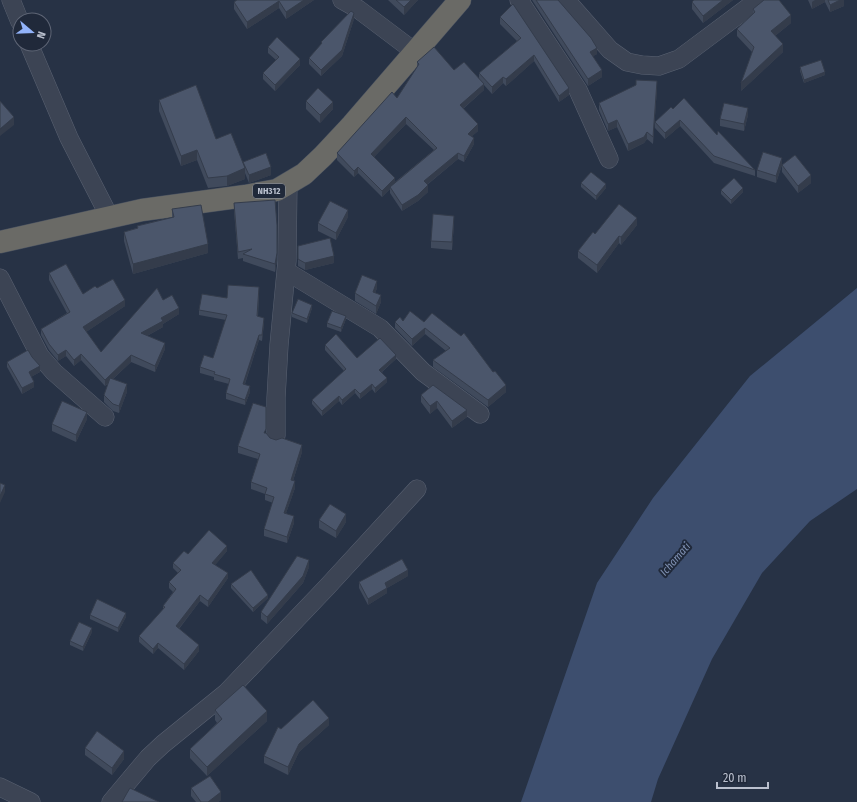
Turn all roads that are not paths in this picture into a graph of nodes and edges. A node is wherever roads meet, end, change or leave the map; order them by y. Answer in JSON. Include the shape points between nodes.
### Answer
{"nodes":[{"id":1,"x":11,"y":0,"type":"edge"},
{"id":2,"x":342,"y":0,"type":"edge"},
{"id":3,"x":460,"y":0,"type":"edge"},
{"id":4,"x":519,"y":0,"type":"edge"},
{"id":5,"x":566,"y":0,"type":"edge"},
{"id":6,"x":758,"y":0,"type":"edge"},
{"id":7,"x":16,"y":12,"type":"edge"},
{"id":8,"x":32,"y":52,"type":"edge"},
{"id":9,"x":415,"y":52,"type":"junction"},
{"id":10,"x":609,"y":159,"type":"dead end"},
{"id":11,"x":288,"y":183,"type":"junction"},
{"id":12,"x":110,"y":218,"type":"junction"},
{"id":13,"x":0,"y":242,"type":"edge"},
{"id":14,"x":286,"y":271,"type":"junction"},
{"id":15,"x":0,"y":278,"type":"edge"},
{"id":16,"x":480,"y":414,"type":"dead end"},
{"id":17,"x":105,"y":417,"type":"dead end"},
{"id":18,"x":276,"y":436,"type":"dead end"},
{"id":19,"x":417,"y":489,"type":"dead end"},
{"id":20,"x":0,"y":787,"type":"edge"},
{"id":21,"x":31,"y":802,"type":"edge"},
{"id":22,"x":111,"y":802,"type":"edge"}],
"edges":[{"from":1,"to":7,"type":"street"},
{"from":2,"to":9,"type":"street"},
{"from":3,"to":9,"type":"highway","number":"NH312"},
{"from":4,"to":10,"type":"street","via":[[578,90]]},
{"from":5,"to":6,"type":"street","via":[[610,50],[627,62],[659,66],[680,59]]},
{"from":8,"to":12,"type":"street","via":[[69,138]]},
{"from":9,"to":11,"type":"highway","number":"NH312","via":[[323,156],[304,174]]},
{"from":11,"to":12,"type":"highway","number":"NH312","via":[[277,190],[252,195],[142,210]]},
{"from":11,"to":14,"type":"street"},
{"from":12,"to":13,"type":"highway","number":"NH312"},
{"from":14,"to":16,"type":"street","via":[[380,328],[423,372]]},
{"from":14,"to":18,"type":"street","via":[[279,344]]},
{"from":15,"to":17,"type":"street","via":[[40,356],[54,372]]},
{"from":19,"to":22,"type":"street","via":[[226,693],[148,758]]},
{"from":20,"to":21,"type":"street"}]}
